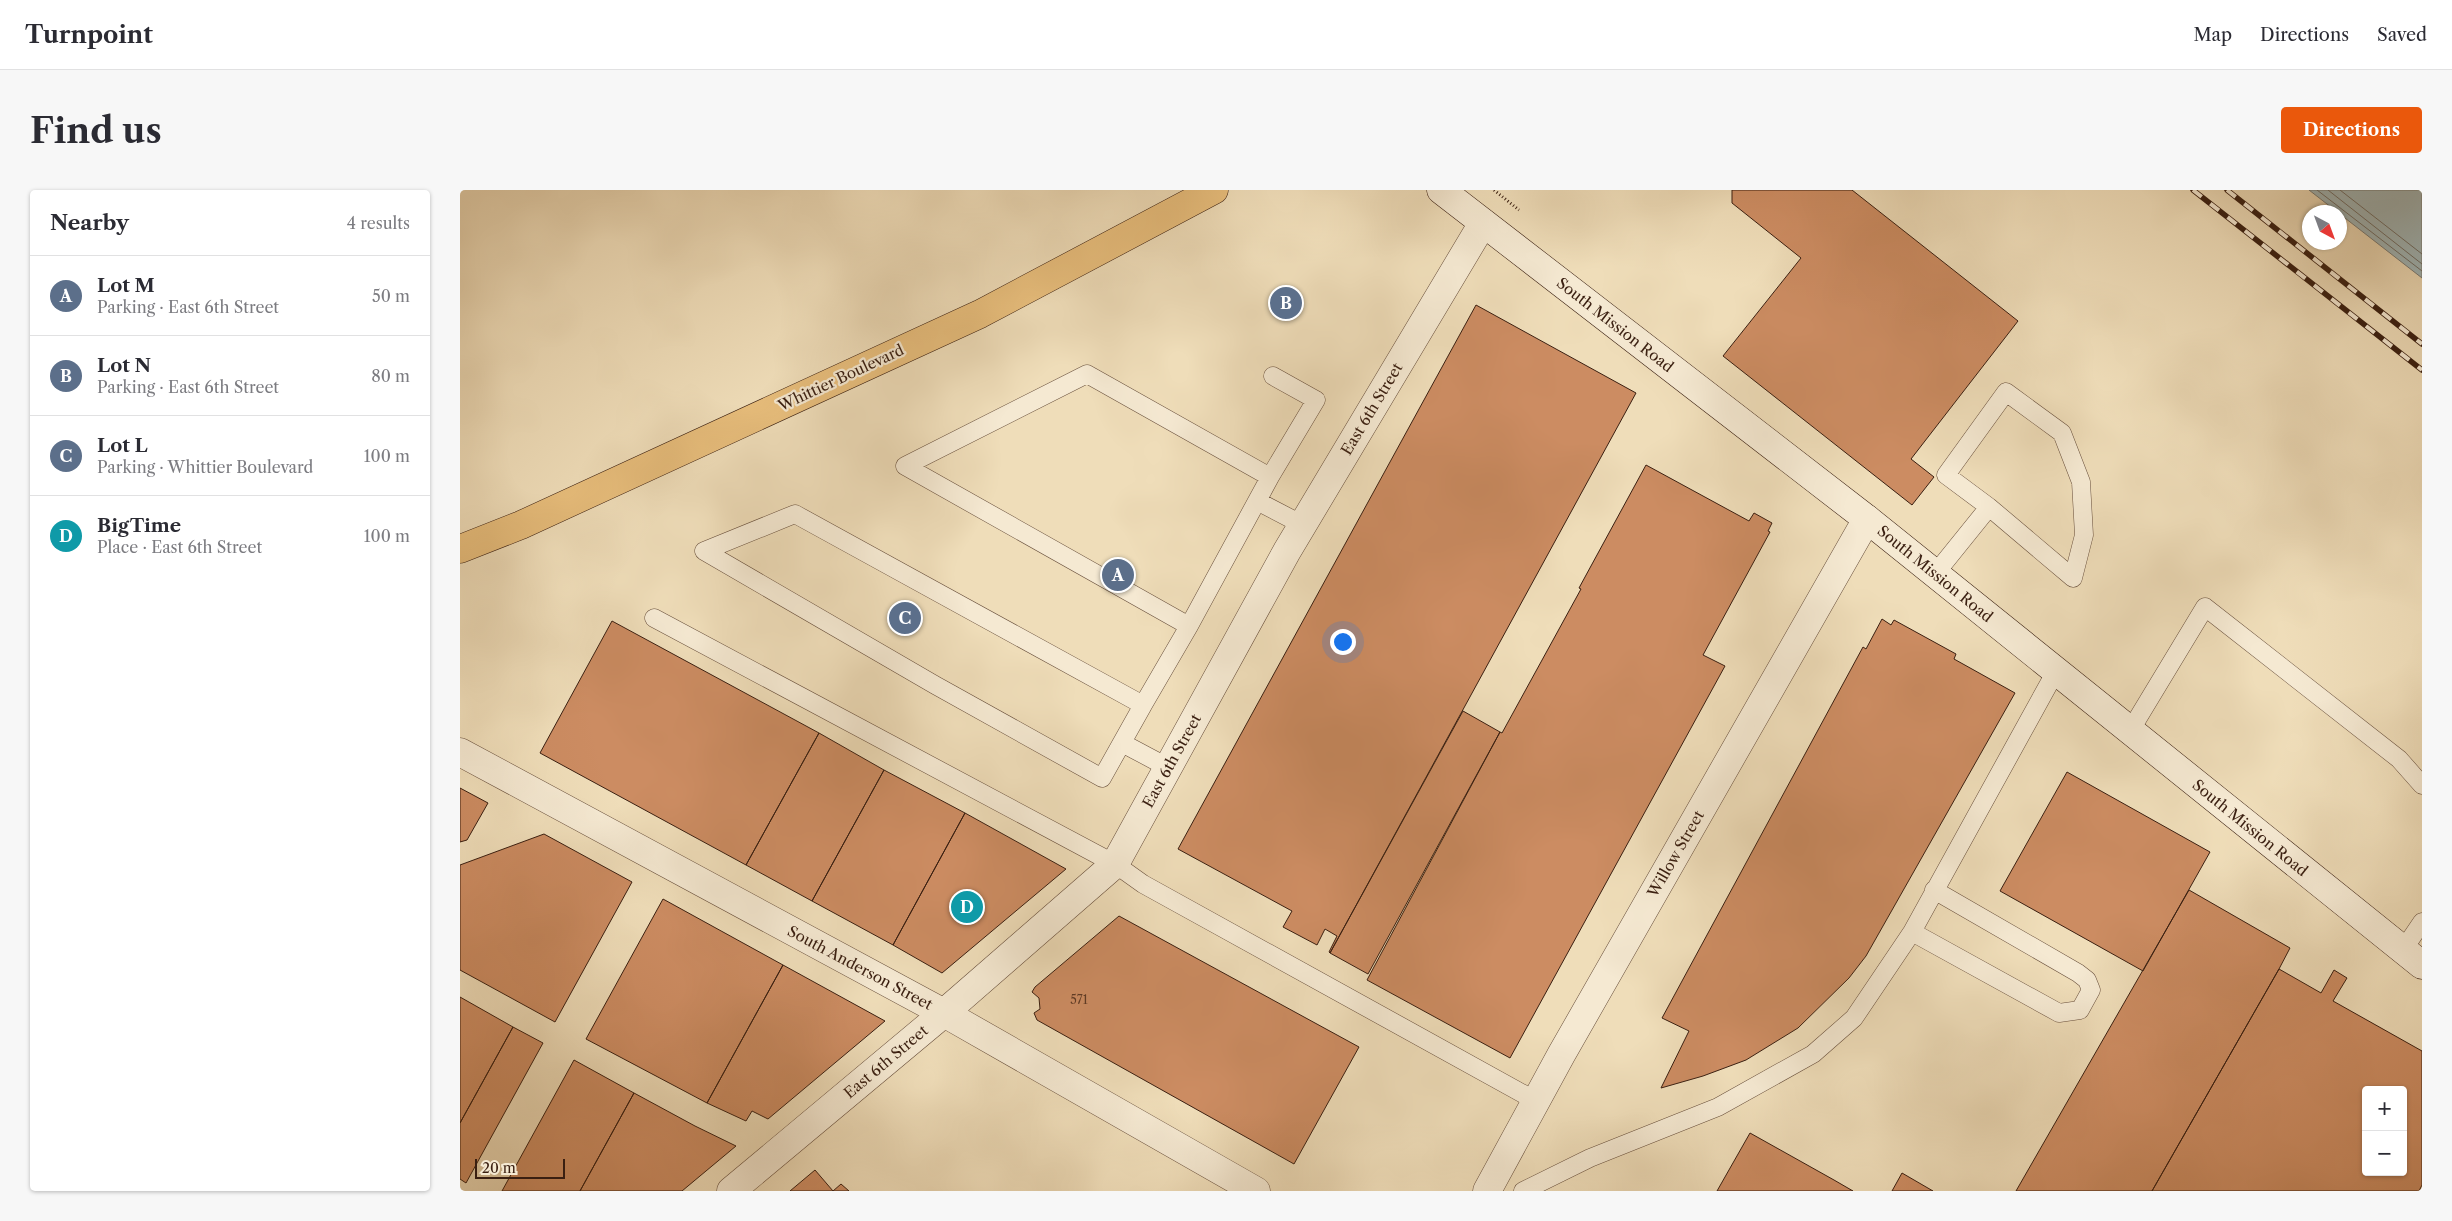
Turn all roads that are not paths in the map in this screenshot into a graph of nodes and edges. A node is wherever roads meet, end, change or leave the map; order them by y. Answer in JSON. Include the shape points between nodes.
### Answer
{"nodes":[{"id":1,"x":1214,"y":190,"type":"edge"},
{"id":2,"x":1441,"y":190,"type":"edge"},
{"id":3,"x":1483,"y":223,"type":"junction"},
{"id":4,"x":1273,"y":376,"type":"dead end"},
{"id":5,"x":1270,"y":477,"type":"junction"},
{"id":6,"x":1257,"y":501,"type":"junction"},
{"id":7,"x":1989,"y":507,"type":"junction"},
{"id":8,"x":1867,"y":519,"type":"junction"},
{"id":9,"x":1303,"y":525,"type":"junction"},
{"id":10,"x":460,"y":549,"type":"edge"},
{"id":11,"x":1935,"y":574,"type":"junction"},
{"id":12,"x":654,"y":618,"type":"dead end"},
{"id":13,"x":1189,"y":626,"type":"junction"},
{"id":14,"x":2056,"y":671,"type":"junction"},
{"id":15,"x":1143,"y":705,"type":"junction"},
{"id":16,"x":2130,"y":731,"type":"junction"},
{"id":17,"x":1122,"y":743,"type":"junction"},
{"id":18,"x":460,"y":752,"type":"edge"},
{"id":19,"x":1169,"y":768,"type":"junction"},
{"id":20,"x":2422,"y":785,"type":"edge"},
{"id":21,"x":1115,"y":864,"type":"junction"},
{"id":22,"x":1934,"y":890,"type":"junction"},
{"id":23,"x":2422,"y":922,"type":"edge"},
{"id":24,"x":1912,"y":932,"type":"junction"},
{"id":25,"x":2412,"y":958,"type":"edge"},
{"id":26,"x":944,"y":1014,"type":"junction"},
{"id":27,"x":1536,"y":1100,"type":"junction"},
{"id":28,"x":731,"y":1191,"type":"edge"},
{"id":29,"x":1256,"y":1191,"type":"edge"},
{"id":30,"x":1487,"y":1191,"type":"edge"},
{"id":31,"x":1523,"y":1191,"type":"edge"}],
"edges":[{"from":1,"to":10,"type":"main road","name":"Whittier Boulevard","via":[[980,314],[521,525]]},
{"from":2,"to":3,"type":"street","name":"South Mission Road"},
{"from":3,"to":8,"type":"street","name":"South Mission Road"},
{"from":3,"to":9,"type":"street","name":"East 6th Street"},
{"from":4,"to":5,"type":"lane","via":[[1316,400]]},
{"from":5,"to":6,"type":"lane"},
{"from":5,"to":13,"type":"lane","via":[[1087,374],[905,466]]},
{"from":6,"to":9,"type":"lane"},
{"from":6,"to":13,"type":"lane"},
{"from":7,"to":7,"type":"lane","via":[[2073,578],[2084,535],[2081,482],[2062,433],[2006,392],[1946,475]]},
{"from":7,"to":11,"type":"lane"},
{"from":8,"to":11,"type":"street","name":"South Mission Road"},
{"from":8,"to":27,"type":"street","name":"Willow Street"},
{"from":9,"to":19,"type":"street","name":"East 6th Street"},
{"from":11,"to":14,"type":"street","name":"South Mission Road"},
{"from":12,"to":21,"type":"lane"},
{"from":13,"to":15,"type":"lane"},
{"from":14,"to":16,"type":"street","name":"South Mission Road"},
{"from":14,"to":22,"type":"lane"},
{"from":15,"to":17,"type":"lane"},
{"from":15,"to":17,"type":"lane","via":[[795,514],[704,551],[934,686],[1102,778]]},
{"from":16,"to":20,"type":"lane","via":[[2205,607],[2399,759]]},
{"from":16,"to":25,"type":"street","name":"South Mission Road"},
{"from":17,"to":19,"type":"lane"},
{"from":18,"to":26,"type":"street","name":"South Anderson Street"},
{"from":19,"to":21,"type":"street","name":"East 6th Street"},
{"from":21,"to":26,"type":"street","name":"East 6th Street"},
{"from":21,"to":27,"type":"lane","via":[[1143,884]]},
{"from":22,"to":24,"type":"lane"},
{"from":22,"to":24,"type":"lane","via":[[2078,973],[2087,980],[2091,990],[2080,1010],[2059,1013]]},
{"from":23,"to":25,"type":"lane"},
{"from":24,"to":31,"type":"lane","via":[[1854,1018],[1812,1054],[1718,1107],[1590,1158]]},
{"from":26,"to":28,"type":"street","name":"East 6th Street"},
{"from":26,"to":29,"type":"street","name":"South Anderson Street"},
{"from":27,"to":30,"type":"street","name":"Willow Street"}]}
